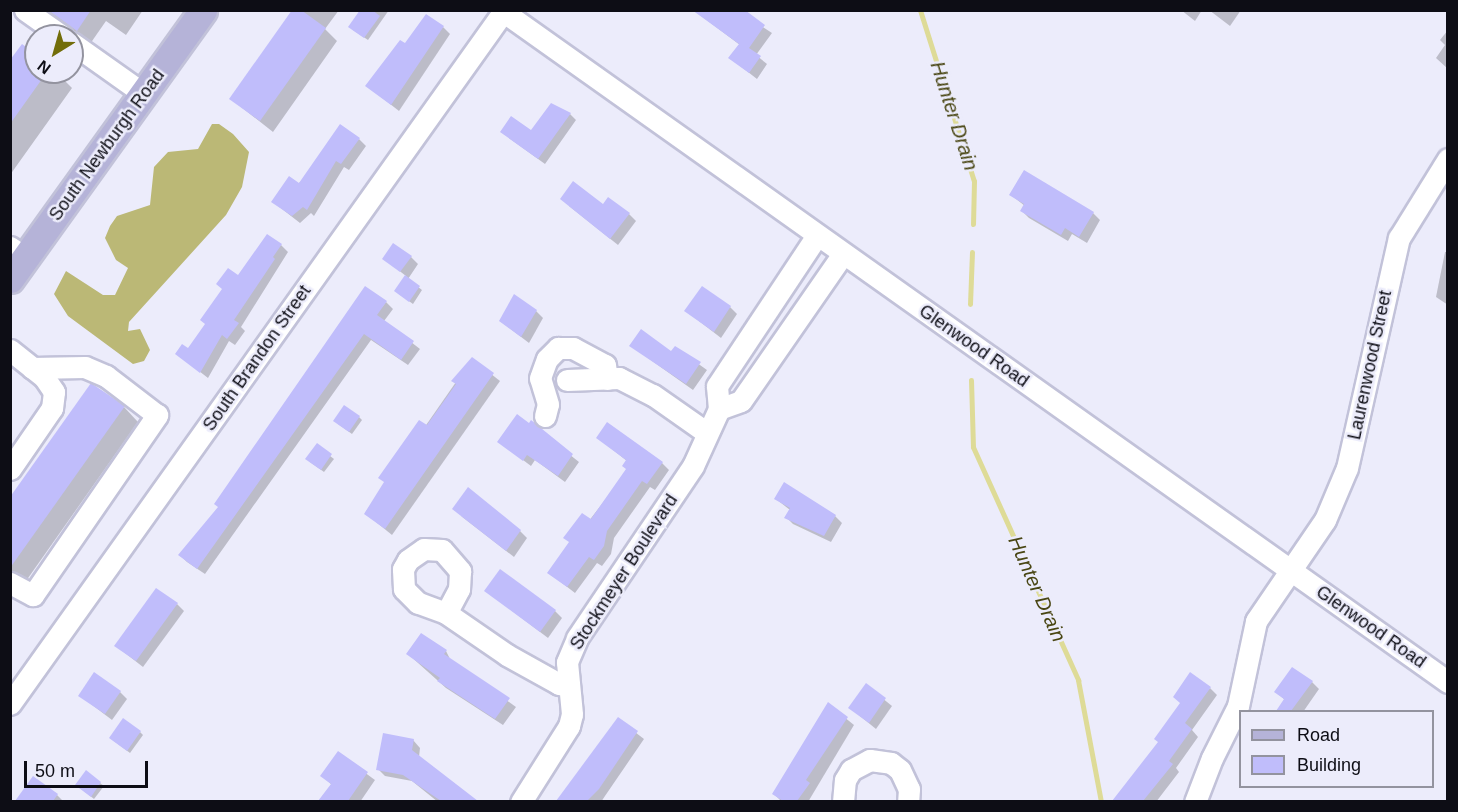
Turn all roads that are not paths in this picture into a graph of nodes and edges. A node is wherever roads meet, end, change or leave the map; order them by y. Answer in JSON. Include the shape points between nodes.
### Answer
{"nodes":[{"id":1,"x":26,"y":10,"type":"edge"},
{"id":2,"x":203,"y":10,"type":"edge"},
{"id":3,"x":502,"y":11,"type":"edge"},
{"id":4,"x":45,"y":24,"type":"edge"},
{"id":5,"x":84,"y":52,"type":"edge"},
{"id":6,"x":144,"y":94,"type":"junction"},
{"id":7,"x":1448,"y":159,"type":"edge"},
{"id":8,"x":816,"y":237,"type":"junction"},
{"id":9,"x":18,"y":252,"type":"edge"},
{"id":10,"x":842,"y":255,"type":"junction"},
{"id":11,"x":10,"y":279,"type":"edge"},
{"id":12,"x":755,"y":326,"type":"junction"},
{"id":13,"x":780,"y":342,"type":"junction"},
{"id":14,"x":10,"y":350,"type":"edge"},
{"id":15,"x":32,"y":368,"type":"junction"},
{"id":16,"x":607,"y":379,"type":"junction"},
{"id":17,"x":567,"y":380,"type":"dead end"},
{"id":18,"x":719,"y":410,"type":"junction"},
{"id":19,"x":545,"y":416,"type":"dead end"},
{"id":20,"x":707,"y":433,"type":"junction"},
{"id":21,"x":10,"y":469,"type":"edge"},
{"id":22,"x":1290,"y":570,"type":"junction"},
{"id":23,"x":10,"y":582,"type":"edge"},
{"id":24,"x":446,"y":613,"type":"dead end"},
{"id":25,"x":1448,"y":682,"type":"edge"},
{"id":26,"x":569,"y":684,"type":"junction"},
{"id":27,"x":10,"y":704,"type":"edge"},
{"id":28,"x":521,"y":801,"type":"edge"},
{"id":29,"x":843,"y":801,"type":"edge"},
{"id":30,"x":908,"y":801,"type":"edge"},
{"id":31,"x":1196,"y":801,"type":"edge"}],
"edges":[{"from":1,"to":4,"type":"street"},
{"from":2,"to":6,"type":"main road","name":"South Newburgh Road"},
{"from":3,"to":8,"type":"street","name":"Glenwood Road"},
{"from":3,"to":27,"type":"street","name":"South Brandon Street"},
{"from":5,"to":6,"type":"street"},
{"from":6,"to":9,"type":"main road","name":"South Newburgh Road"},
{"from":7,"to":22,"type":"street","name":"Laurenwood Street","via":[[1399,238],[1347,468],[1325,520]]},
{"from":8,"to":10,"type":"street","name":"Glenwood Road"},
{"from":8,"to":12,"type":"street","name":"Stockmeyer Boulevard"},
{"from":9,"to":11,"type":"main road","name":"South Newburgh Road"},
{"from":10,"to":13,"type":"street"},
{"from":10,"to":22,"type":"street","name":"Glenwood Road"},
{"from":12,"to":13,"type":"street"},
{"from":12,"to":18,"type":"street","name":"Stockmeyer Boulevard","via":[[717,386]]},
{"from":13,"to":18,"type":"street","via":[[741,401]]},
{"from":14,"to":15,"type":"street"},
{"from":15,"to":21,"type":"street","via":[[54,392],[52,408]]},
{"from":15,"to":23,"type":"street","via":[[85,367],[106,376],[157,415],[33,595]]},
{"from":16,"to":17,"type":"street"},
{"from":16,"to":19,"type":"street","via":[[605,365],[573,348],[558,348],[547,359],[540,378],[548,404]]},
{"from":16,"to":20,"type":"street","via":[[619,378],[653,395]]},
{"from":18,"to":20,"type":"street","name":"Stockmeyer Boulevard"},
{"from":20,"to":26,"type":"street","name":"Stockmeyer Boulevard","via":[[693,466],[577,638],[567,662]]},
{"from":22,"to":25,"type":"street","name":"Glenwood Road"},
{"from":22,"to":31,"type":"street","name":"Laurenwood Street","via":[[1256,621],[1238,706]]},
{"from":24,"to":26,"type":"street","via":[[507,655],[559,684]]},
{"from":26,"to":28,"type":"street","name":"Stockmeyer Boulevard","via":[[573,714],[569,726]]},
{"from":29,"to":30,"type":"street","via":[[844,780],[870,760],[891,763],[900,770],[909,789]]}]}
